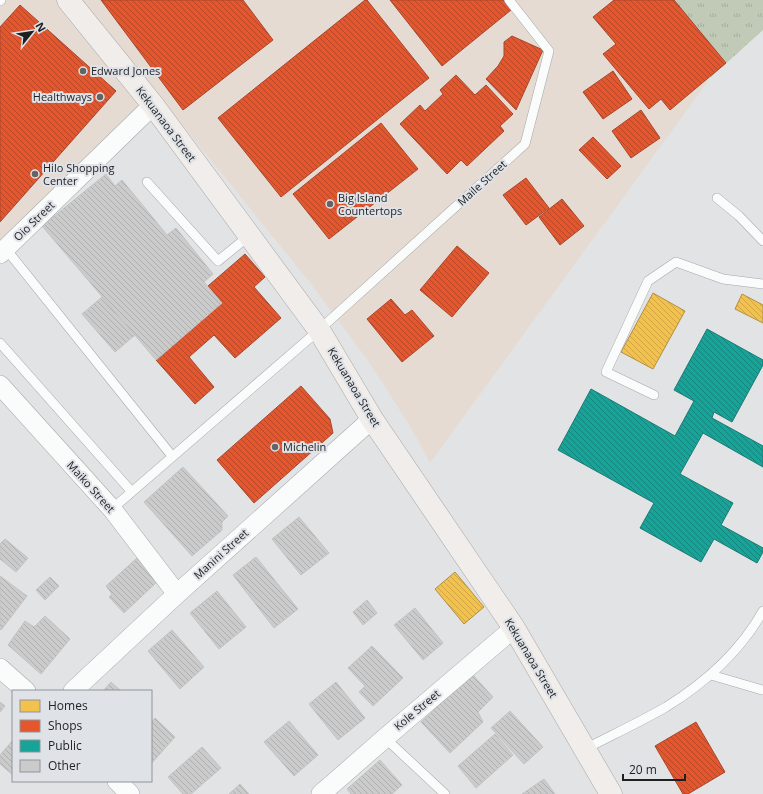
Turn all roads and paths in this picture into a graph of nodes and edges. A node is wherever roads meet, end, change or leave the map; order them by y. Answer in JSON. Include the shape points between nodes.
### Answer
{"nodes":[{"id":1,"x":68,"y":0,"type":"edge"},
{"id":2,"x":509,"y":0,"type":"edge"},
{"id":3,"x":153,"y":105,"type":"junction"},
{"id":4,"x":147,"y":182,"type":"dead end"},
{"id":5,"x":717,"y":198,"type":"dead end"},
{"id":6,"x":250,"y":235,"type":"junction"},
{"id":7,"x":763,"y":241,"type":"edge"},
{"id":8,"x":3,"y":251,"type":"edge"},
{"id":9,"x":763,"y":284,"type":"edge"},
{"id":10,"x":319,"y":330,"type":"junction"},
{"id":11,"x":0,"y":343,"type":"edge"},
{"id":12,"x":0,"y":385,"type":"edge"},
{"id":13,"x":654,"y":395,"type":"dead end"},
{"id":14,"x":372,"y":419,"type":"junction"},
{"id":15,"x":172,"y":456,"type":"junction"},
{"id":16,"x":131,"y":492,"type":"junction"},
{"id":17,"x":112,"y":509,"type":"junction"},
{"id":18,"x":177,"y":594,"type":"junction"},
{"id":19,"x":763,"y":610,"type":"edge"},
{"id":20,"x":514,"y":628,"type":"junction"},
{"id":21,"x":0,"y":668,"type":"edge"},
{"id":22,"x":711,"y":675,"type":"junction"},
{"id":23,"x":25,"y":690,"type":"edge"},
{"id":24,"x":74,"y":690,"type":"edge"},
{"id":25,"x":762,"y":690,"type":"dead end"},
{"id":26,"x":385,"y":738,"type":"junction"},
{"id":27,"x":584,"y":749,"type":"junction"},
{"id":28,"x":118,"y":782,"type":"edge"},
{"id":29,"x":130,"y":794,"type":"edge"},
{"id":30,"x":321,"y":794,"type":"edge"},
{"id":31,"x":445,"y":794,"type":"edge"},
{"id":32,"x":611,"y":794,"type":"edge"}],
"edges":[{"from":1,"to":3,"type":"street","name":"Kekuanaoa Street"},
{"from":2,"to":10,"type":"lane","name":"Maile Street","via":[[550,51],[525,144]]},
{"from":3,"to":6,"type":"street","name":"Kekuanaoa Street"},
{"from":3,"to":8,"type":"street","name":"Oio Street"},
{"from":4,"to":6,"type":"lane","via":[[218,261]]},
{"from":5,"to":7,"type":"lane"},
{"from":6,"to":10,"type":"street","name":"Kekuanaoa Street"},
{"from":8,"to":15,"type":"lane"},
{"from":9,"to":13,"type":"lane","via":[[723,278],[676,262],[648,281],[606,372]]},
{"from":10,"to":14,"type":"street","name":"Kekuanaoa Street"},
{"from":10,"to":15,"type":"lane"},
{"from":11,"to":16,"type":"lane"},
{"from":12,"to":17,"type":"street","name":"Maiko Street"},
{"from":14,"to":18,"type":"street","name":"Manini Street"},
{"from":14,"to":20,"type":"street","name":"Kekuanaoa Street"},
{"from":15,"to":16,"type":"lane"},
{"from":16,"to":17,"type":"lane"},
{"from":17,"to":18,"type":"street","name":"Maiko Street"},
{"from":18,"to":24,"type":"street","name":"Manini Street"},
{"from":19,"to":22,"type":"lane","via":[[733,652]]},
{"from":20,"to":26,"type":"street","name":"Kole Street"},
{"from":20,"to":27,"type":"street","name":"Kekuanaoa Street"},
{"from":21,"to":23,"type":"street"},
{"from":22,"to":25,"type":"lane"},
{"from":22,"to":27,"type":"lane","via":[[666,707]]},
{"from":26,"to":30,"type":"street","name":"Kole Street"},
{"from":26,"to":31,"type":"lane"},
{"from":27,"to":32,"type":"street","name":"Kekuanaoa Street"},
{"from":28,"to":29,"type":"street"}]}
